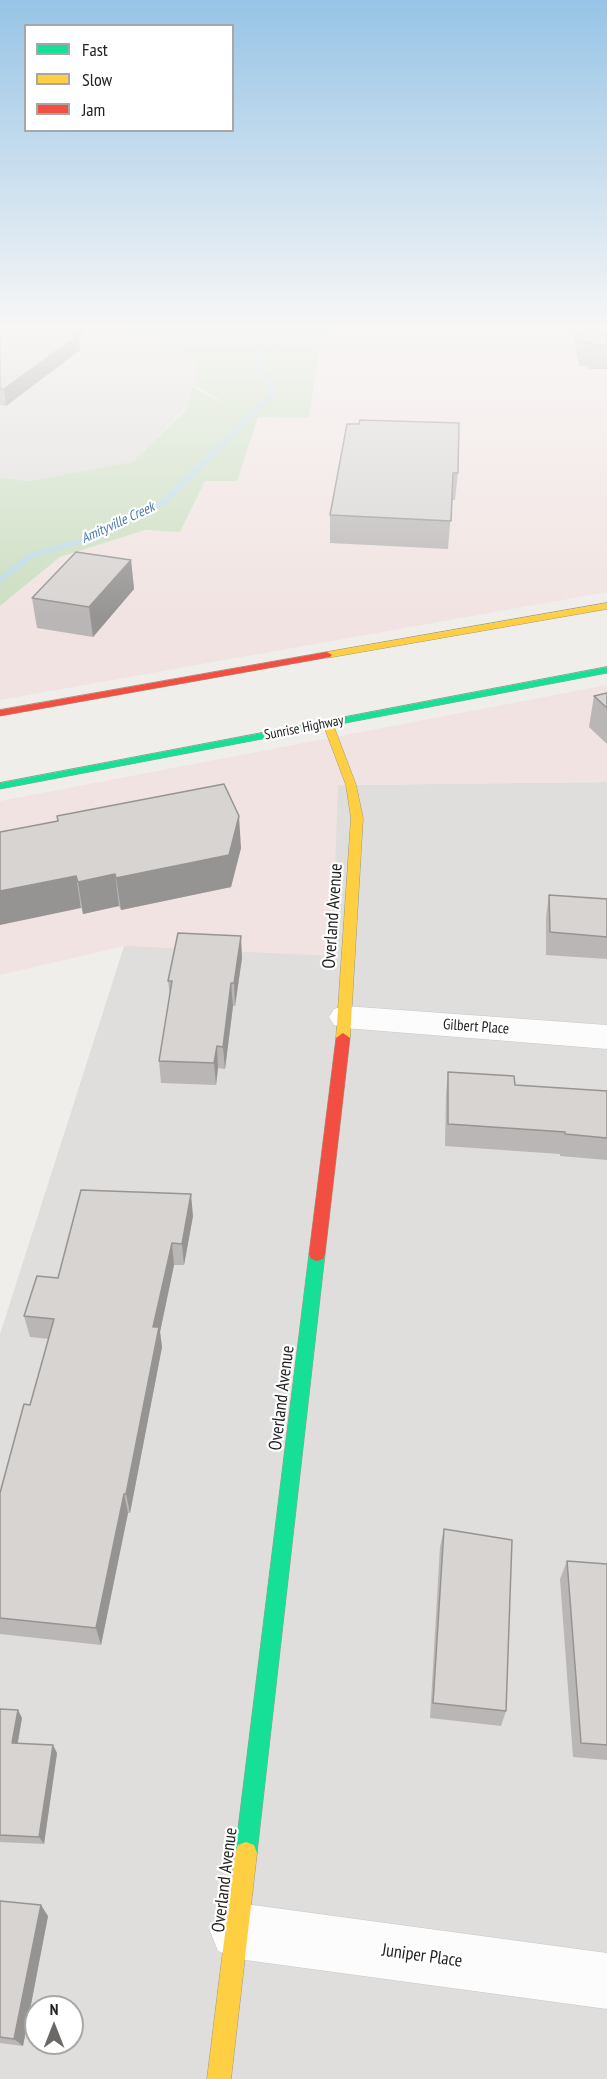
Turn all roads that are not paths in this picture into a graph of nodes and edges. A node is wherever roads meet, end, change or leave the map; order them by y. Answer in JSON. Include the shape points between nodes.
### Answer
{"nodes":[{"id":1,"x":607,"y":606,"type":"edge"},
{"id":2,"x":607,"y":670,"type":"edge"},
{"id":3,"x":0,"y":713,"type":"edge"},
{"id":4,"x":328,"y":724,"type":"junction"},
{"id":5,"x":0,"y":786,"type":"edge"},
{"id":6,"x":345,"y":1017,"type":"junction"},
{"id":7,"x":607,"y":1037,"type":"edge"},
{"id":8,"x":238,"y":1931,"type":"junction"},
{"id":9,"x":607,"y":1982,"type":"edge"},
{"id":10,"x":219,"y":2079,"type":"edge"}],
"edges":[{"from":1,"to":3,"type":"main road"},
{"from":2,"to":4,"type":"main road","name":"Sunrise Highway"},
{"from":4,"to":5,"type":"main road","name":"Sunrise Highway"},
{"from":4,"to":6,"type":"main road","name":"Overland Avenue","via":[[351,785],[357,818]]},
{"from":6,"to":7,"type":"street","name":"Gilbert Place"},
{"from":6,"to":8,"type":"main road","name":"Overland Avenue"},
{"from":8,"to":9,"type":"street","name":"Juniper Place"},
{"from":8,"to":10,"type":"main road","name":"Overland Avenue"}]}
